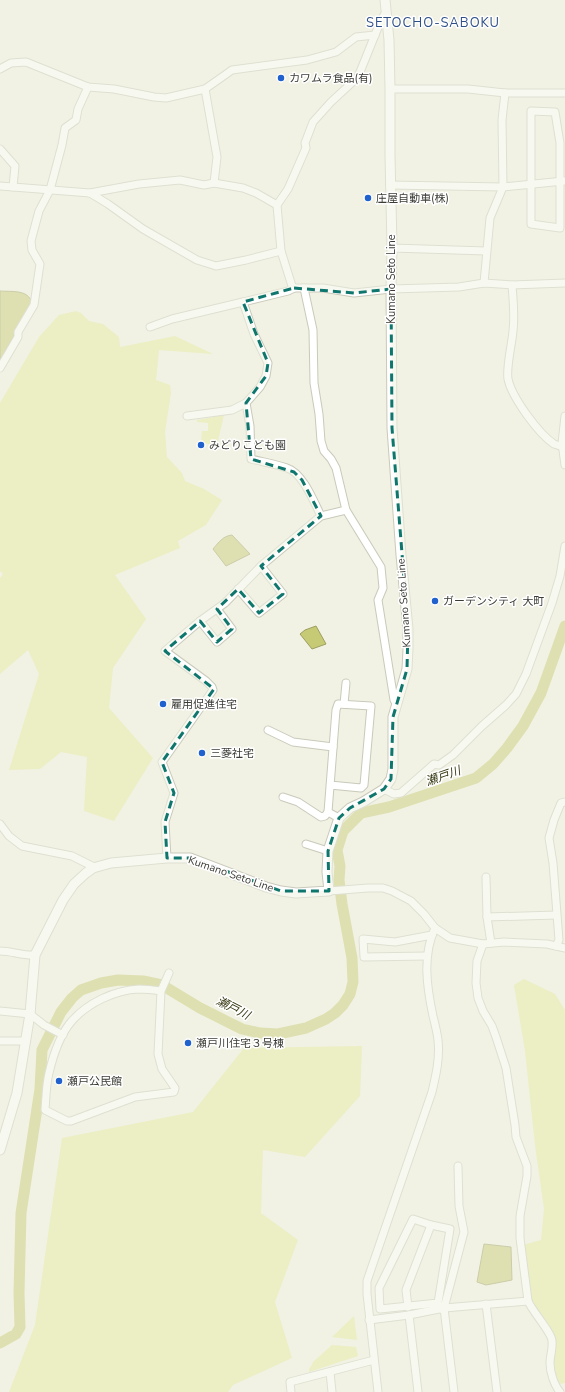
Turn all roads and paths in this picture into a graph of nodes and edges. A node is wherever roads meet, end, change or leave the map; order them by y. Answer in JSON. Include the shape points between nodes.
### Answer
{"nodes":[{"id":1,"x":385,"y":0,"type":"edge"},
{"id":2,"x":386,"y":12,"type":"junction"},
{"id":3,"x":375,"y":36,"type":"junction"},
{"id":4,"x":0,"y":69,"type":"edge"},
{"id":5,"x":88,"y":87,"type":"junction"},
{"id":6,"x":205,"y":89,"type":"junction"},
{"id":7,"x":390,"y":89,"type":"junction"},
{"id":8,"x":505,"y":93,"type":"junction"},
{"id":9,"x":565,"y":93,"type":"edge"},
{"id":10,"x":563,"y":143,"type":"edge"},
{"id":11,"x":0,"y":149,"type":"edge"},
{"id":12,"x":563,"y":181,"type":"edge"},
{"id":13,"x":214,"y":183,"type":"junction"},
{"id":14,"x":531,"y":185,"type":"junction"},
{"id":15,"x":0,"y":186,"type":"edge"},
{"id":16,"x":390,"y":186,"type":"junction"},
{"id":17,"x":13,"y":187,"type":"junction"},
{"id":18,"x":503,"y":187,"type":"junction"},
{"id":19,"x":50,"y":190,"type":"junction"},
{"id":20,"x":90,"y":193,"type":"junction"},
{"id":21,"x":276,"y":205,"type":"junction"},
{"id":22,"x":392,"y":248,"type":"junction"},
{"id":23,"x":281,"y":251,"type":"junction"},
{"id":24,"x":486,"y":251,"type":"junction"},
{"id":25,"x":484,"y":283,"type":"junction"},
{"id":26,"x":565,"y":283,"type":"edge"},
{"id":27,"x":512,"y":285,"type":"junction"},
{"id":28,"x":294,"y":288,"type":"junction"},
{"id":29,"x":304,"y":288,"type":"junction"},
{"id":30,"x":391,"y":289,"type":"junction"},
{"id":31,"x":243,"y":302,"type":"junction"},
{"id":32,"x":150,"y":327,"type":"dead end"},
{"id":33,"x":0,"y":368,"type":"edge"},
{"id":34,"x":246,"y":403,"type":"junction"},
{"id":35,"x":188,"y":416,"type":"dead end"},
{"id":36,"x":565,"y":416,"type":"edge"},
{"id":37,"x":563,"y":447,"type":"junction"},
{"id":38,"x":565,"y":464,"type":"edge"},
{"id":39,"x":346,"y":510,"type":"junction"},
{"id":40,"x":321,"y":516,"type":"junction"},
{"id":41,"x":565,"y":546,"type":"edge"},
{"id":42,"x":261,"y":566,"type":"junction"},
{"id":43,"x":238,"y":589,"type":"junction"},
{"id":44,"x":217,"y":609,"type":"junction"},
{"id":45,"x":200,"y":621,"type":"junction"},
{"id":46,"x":346,"y":683,"type":"dead end"},
{"id":47,"x":344,"y":704,"type":"junction"},
{"id":48,"x":397,"y":705,"type":"junction"},
{"id":49,"x":268,"y":730,"type":"dead end"},
{"id":50,"x":333,"y":747,"type":"junction"},
{"id":51,"x":330,"y":785,"type":"junction"},
{"id":52,"x":384,"y":789,"type":"junction"},
{"id":53,"x":283,"y":797,"type":"dead end"},
{"id":54,"x":565,"y":802,"type":"edge"},
{"id":55,"x":328,"y":812,"type":"junction"},
{"id":56,"x":339,"y":818,"type":"junction"},
{"id":57,"x":0,"y":824,"type":"edge"},
{"id":58,"x":306,"y":844,"type":"dead end"},
{"id":59,"x":328,"y":852,"type":"junction"},
{"id":60,"x":167,"y":858,"type":"junction"},
{"id":61,"x":93,"y":868,"type":"junction"},
{"id":62,"x":486,"y":877,"type":"dead end"},
{"id":63,"x":331,"y":891,"type":"junction"},
{"id":64,"x":556,"y":915,"type":"junction"},
{"id":65,"x":487,"y":917,"type":"junction"},
{"id":66,"x":433,"y":932,"type":"junction"},
{"id":67,"x":491,"y":943,"type":"junction"},
{"id":68,"x":483,"y":944,"type":"junction"},
{"id":69,"x":556,"y":946,"type":"junction"},
{"id":70,"x":565,"y":948,"type":"edge"},
{"id":71,"x":0,"y":951,"type":"edge"},
{"id":72,"x":35,"y":955,"type":"junction"},
{"id":73,"x":427,"y":956,"type":"junction"},
{"id":74,"x":169,"y":973,"type":"dead end"},
{"id":75,"x":161,"y":989,"type":"junction"},
{"id":76,"x":0,"y":1011,"type":"edge"},
{"id":77,"x":30,"y":1014,"type":"junction"},
{"id":78,"x":61,"y":1034,"type":"junction"},
{"id":79,"x":0,"y":1041,"type":"edge"},
{"id":80,"x":26,"y":1041,"type":"junction"},
{"id":81,"x":2,"y":1135,"type":"edge"},
{"id":82,"x":0,"y":1150,"type":"edge"},
{"id":83,"x":458,"y":1166,"type":"dead end"},
{"id":84,"x":431,"y":1225,"type":"junction"},
{"id":85,"x":528,"y":1301,"type":"junction"},
{"id":86,"x":486,"y":1304,"type":"junction"},
{"id":87,"x":408,"y":1307,"type":"junction"},
{"id":88,"x":441,"y":1307,"type":"junction"},
{"id":89,"x":409,"y":1315,"type":"junction"},
{"id":90,"x":369,"y":1320,"type":"junction"},
{"id":91,"x":374,"y":1360,"type":"junction"},
{"id":92,"x":330,"y":1372,"type":"junction"},
{"id":93,"x":291,"y":1392,"type":"edge"},
{"id":94,"x":332,"y":1392,"type":"edge"},
{"id":95,"x":378,"y":1392,"type":"edge"},
{"id":96,"x":418,"y":1392,"type":"edge"},
{"id":97,"x":454,"y":1392,"type":"edge"},
{"id":98,"x":497,"y":1392,"type":"edge"},
{"id":99,"x":560,"y":1392,"type":"edge"}],
"edges":[{"from":1,"to":2,"type":"main road","name":"Kumano Seto Line"},
{"from":2,"to":3,"type":"street"},
{"from":2,"to":7,"type":"main road","name":"Kumano Seto Line"},
{"from":3,"to":6,"type":"street","via":[[356,37],[336,52],[307,60],[232,70]]},
{"from":3,"to":21,"type":"street","via":[[358,77],[348,84],[313,122],[305,143],[306,148],[288,189]]},
{"from":4,"to":5,"type":"street","via":[[11,63],[26,62]]},
{"from":5,"to":6,"type":"street","via":[[166,98]]},
{"from":5,"to":19,"type":"street","via":[[76,120],[65,128]]},
{"from":6,"to":13,"type":"street","via":[[217,158]]},
{"from":7,"to":8,"type":"street","via":[[468,89]]},
{"from":7,"to":16,"type":"main road","name":"Kumano Seto Line"},
{"from":8,"to":9,"type":"street"},
{"from":8,"to":18,"type":"street","via":[[502,120]]},
{"from":10,"to":12,"type":"street"},
{"from":10,"to":14,"type":"street","via":[[556,112],[531,111]]},
{"from":11,"to":17,"type":"street","via":[[15,166]]},
{"from":12,"to":14,"type":"street"},
{"from":12,"to":14,"type":"street","via":[[560,228],[531,224]]},
{"from":13,"to":20,"type":"street","via":[[204,185],[180,180]]},
{"from":13,"to":21,"type":"street","via":[[243,188]]},
{"from":14,"to":18,"type":"street"},
{"from":15,"to":17,"type":"street"},
{"from":16,"to":18,"type":"street"},
{"from":16,"to":22,"type":"main road","name":"Kumano Seto Line"},
{"from":17,"to":19,"type":"street"},
{"from":18,"to":24,"type":"street","via":[[490,218]]},
{"from":19,"to":20,"type":"street"},
{"from":19,"to":33,"type":"street","via":[[39,211],[31,241],[32,250],[40,264],[34,305]]},
{"from":20,"to":23,"type":"street","via":[[143,229],[196,260],[216,266]]},
{"from":21,"to":23,"type":"street"},
{"from":22,"to":24,"type":"street"},
{"from":22,"to":30,"type":"main road","name":"Kumano Seto Line"},
{"from":23,"to":28,"type":"street"},
{"from":24,"to":25,"type":"street"},
{"from":25,"to":27,"type":"street"},
{"from":25,"to":30,"type":"street","via":[[459,287]]},
{"from":26,"to":27,"type":"street"},
{"from":27,"to":37,"type":"street","via":[[514,329],[508,379],[519,404],[538,428],[554,444]]},
{"from":28,"to":29,"type":"street"},
{"from":28,"to":31,"type":"street"},
{"from":29,"to":30,"type":"street","via":[[354,293]]},
{"from":29,"to":39,"type":"street","via":[[313,330],[314,383],[321,441],[324,451],[336,468]]},
{"from":30,"to":48,"type":"main road","name":"Kumano Seto Line","via":[[392,428],[408,629],[407,669]]},
{"from":31,"to":32,"type":"street","via":[[167,320]]},
{"from":31,"to":34,"type":"street","via":[[268,363],[266,376],[260,387]]},
{"from":34,"to":35,"type":"street","via":[[232,410]]},
{"from":34,"to":40,"type":"street","via":[[251,459],[289,468],[294,472],[302,480]]},
{"from":36,"to":37,"type":"street"},
{"from":37,"to":38,"type":"street"},
{"from":39,"to":40,"type":"street"},
{"from":39,"to":48,"type":"street","via":[[381,567],[383,588],[378,600],[394,700]]},
{"from":40,"to":42,"type":"street"},
{"from":41,"to":52,"type":"street","via":[[552,603],[516,694],[453,756],[439,765],[434,764],[401,793],[394,794]]},
{"from":42,"to":43,"type":"street"},
{"from":42,"to":43,"type":"street","via":[[283,594],[259,613]]},
{"from":43,"to":44,"type":"street"},
{"from":44,"to":45,"type":"street"},
{"from":44,"to":45,"type":"street","via":[[232,629],[217,642]]},
{"from":45,"to":60,"type":"street","via":[[165,651],[206,681],[213,690],[162,762],[174,793],[165,822]]},
{"from":46,"to":47,"type":"street"},
{"from":47,"to":50,"type":"street","via":[[338,704],[336,710]]},
{"from":47,"to":51,"type":"street","via":[[370,706],[364,786],[361,788]]},
{"from":48,"to":52,"type":"main road","name":"Kumano Seto Line","via":[[392,723],[393,769]]},
{"from":49,"to":50,"type":"street","via":[[293,742]]},
{"from":50,"to":51,"type":"street"},
{"from":51,"to":55,"type":"street"},
{"from":52,"to":56,"type":"main road","via":[[350,808]]},
{"from":53,"to":55,"type":"street","via":[[298,802],[321,817]]},
{"from":54,"to":64,"type":"street","via":[[561,803],[549,838]]},
{"from":55,"to":56,"type":"street"},
{"from":56,"to":59,"type":"main road"},
{"from":57,"to":61,"type":"street","via":[[9,836],[22,846],[72,856]]},
{"from":58,"to":59,"type":"street"},
{"from":59,"to":63,"type":"main road","via":[[327,872]]},
{"from":60,"to":61,"type":"main road","name":"Kumano Seto Line","via":[[110,863]]},
{"from":60,"to":63,"type":"main road","name":"Kumano Seto Line","via":[[190,858],[281,891]]},
{"from":61,"to":72,"type":"main road","name":"Kumano Seto Line","via":[[74,884]]},
{"from":62,"to":65,"type":"street"},
{"from":63,"to":66,"type":"street","via":[[374,888],[392,890],[411,901],[424,914]]},
{"from":64,"to":65,"type":"street"},
{"from":64,"to":69,"type":"street","via":[[559,940]]},
{"from":65,"to":67,"type":"street"},
{"from":66,"to":68,"type":"street"},
{"from":66,"to":73,"type":"street"},
{"from":66,"to":73,"type":"street","via":[[395,942],[362,939],[364,957]]},
{"from":67,"to":68,"type":"street"},
{"from":67,"to":69,"type":"street"},
{"from":68,"to":85,"type":"street","via":[[476,961],[478,998],[492,1026],[502,1055],[516,1137],[527,1166],[520,1216],[520,1238]]},
{"from":69,"to":70,"type":"street"},
{"from":71,"to":72,"type":"street"},
{"from":72,"to":77,"type":"main road","name":"Kumano Seto Line"},
{"from":73,"to":90,"type":"street","via":[[426,980],[438,1038],[437,1070],[432,1092],[367,1281]]},
{"from":74,"to":75,"type":"street"},
{"from":75,"to":78,"type":"street","via":[[118,992],[100,1000],[84,1010]]},
{"from":75,"to":78,"type":"street","via":[[158,1054],[162,1069],[175,1088],[174,1092],[135,1096],[67,1121],[45,1110],[49,1074]]},
{"from":76,"to":77,"type":"street"},
{"from":77,"to":78,"type":"street"},
{"from":77,"to":80,"type":"main road","name":"Kumano Seto Line"},
{"from":79,"to":80,"type":"street"},
{"from":80,"to":81,"type":"main road","name":"Kumano Seto Line","via":[[17,1093]]},
{"from":81,"to":82,"type":"main road","name":"Kumano Seto Line"},
{"from":83,"to":88,"type":"street","via":[[459,1206],[464,1232]]},
{"from":84,"to":87,"type":"street","via":[[406,1290]]},
{"from":84,"to":87,"type":"street","via":[[413,1219],[379,1288],[380,1309]]},
{"from":84,"to":88,"type":"street","via":[[450,1229]]},
{"from":85,"to":86,"type":"street"},
{"from":85,"to":99,"type":"street","via":[[552,1340],[550,1364]]},
{"from":86,"to":88,"type":"street"},
{"from":86,"to":98,"type":"street"},
{"from":87,"to":88,"type":"street"},
{"from":88,"to":89,"type":"street"},
{"from":88,"to":97,"type":"street"},
{"from":89,"to":90,"type":"street"},
{"from":89,"to":96,"type":"street"},
{"from":90,"to":91,"type":"street"},
{"from":91,"to":92,"type":"street"},
{"from":91,"to":95,"type":"street"},
{"from":92,"to":93,"type":"street","via":[[290,1382]]},
{"from":92,"to":94,"type":"street"}]}
